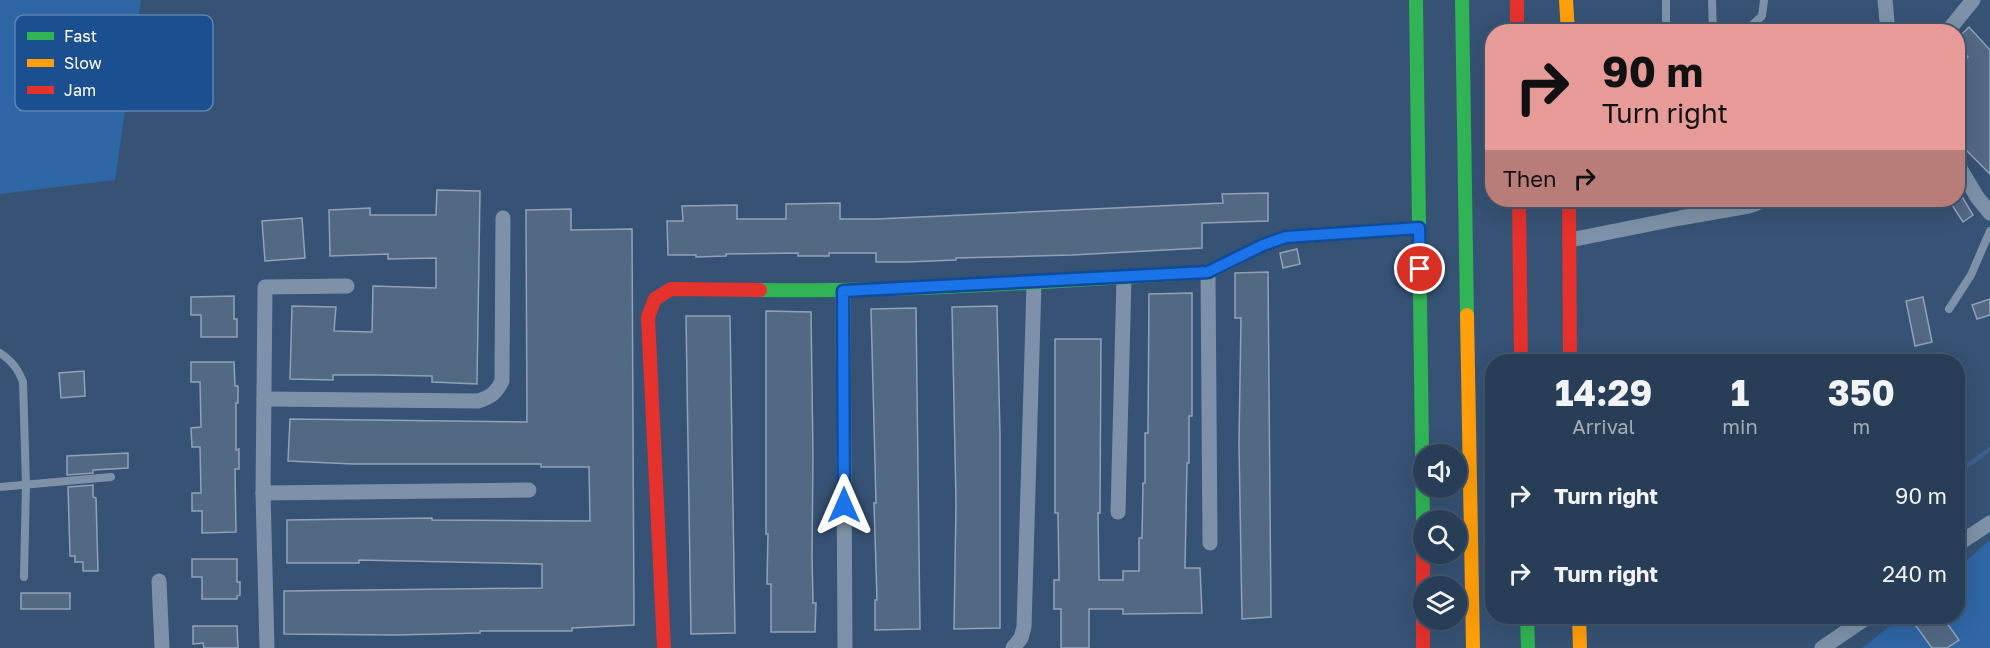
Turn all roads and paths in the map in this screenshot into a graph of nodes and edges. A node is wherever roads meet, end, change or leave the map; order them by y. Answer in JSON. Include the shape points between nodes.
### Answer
{"nodes":[{"id":1,"x":1416,"y":0,"type":"edge"},
{"id":2,"x":1462,"y":0,"type":"edge"},
{"id":3,"x":1516,"y":0,"type":"edge"},
{"id":4,"x":1566,"y":0,"type":"edge"},
{"id":5,"x":1666,"y":0,"type":"edge"},
{"id":6,"x":1712,"y":0,"type":"edge"},
{"id":7,"x":1764,"y":0,"type":"edge"},
{"id":8,"x":1885,"y":0,"type":"edge"},
{"id":9,"x":1972,"y":0,"type":"edge"},
{"id":10,"x":1517,"y":24,"type":"edge"},
{"id":11,"x":1568,"y":24,"type":"edge"},
{"id":12,"x":1666,"y":24,"type":"edge"},
{"id":13,"x":1714,"y":24,"type":"edge"},
{"id":14,"x":1753,"y":24,"type":"edge"},
{"id":15,"x":1887,"y":24,"type":"edge"},
{"id":16,"x":1953,"y":24,"type":"edge"},
{"id":17,"x":1965,"y":177,"type":"edge"},
{"id":18,"x":1519,"y":207,"type":"edge"},
{"id":19,"x":1569,"y":207,"type":"edge"},
{"id":20,"x":1743,"y":207,"type":"edge"},
{"id":21,"x":1990,"y":213,"type":"edge"},
{"id":22,"x":503,"y":218,"type":"dead end"},
{"id":23,"x":1419,"y":228,"type":"junction"},
{"id":24,"x":1990,"y":231,"type":"edge"},
{"id":25,"x":1570,"y":240,"type":"junction"},
{"id":26,"x":1208,"y":272,"type":"junction"},
{"id":27,"x":1124,"y":278,"type":"junction"},
{"id":28,"x":1034,"y":283,"type":"junction"},
{"id":29,"x":347,"y":286,"type":"dead end"},
{"id":30,"x":843,"y":291,"type":"junction"},
{"id":31,"x":1949,"y":309,"type":"dead end"},
{"id":32,"x":0,"y":354,"type":"edge"},
{"id":33,"x":1521,"y":354,"type":"edge"},
{"id":34,"x":1570,"y":354,"type":"edge"},
{"id":35,"x":264,"y":399,"type":"junction"},
{"id":36,"x":111,"y":477,"type":"dead end"},
{"id":37,"x":26,"y":484,"type":"junction"},
{"id":38,"x":0,"y":486,"type":"edge"},
{"id":39,"x":529,"y":490,"type":"dead end"},
{"id":40,"x":263,"y":493,"type":"junction"},
{"id":41,"x":1118,"y":512,"type":"dead end"},
{"id":42,"x":1990,"y":524,"type":"edge"},
{"id":43,"x":1965,"y":540,"type":"edge"},
{"id":44,"x":1210,"y":543,"type":"dead end"},
{"id":45,"x":24,"y":577,"type":"dead end"},
{"id":46,"x":159,"y":581,"type":"dead end"},
{"id":47,"x":1527,"y":624,"type":"edge"},
{"id":48,"x":1579,"y":624,"type":"edge"},
{"id":49,"x":1857,"y":624,"type":"edge"},
{"id":50,"x":1421,"y":646,"type":"edge"},
{"id":51,"x":1580,"y":646,"type":"edge"},
{"id":52,"x":162,"y":648,"type":"edge"},
{"id":53,"x":267,"y":648,"type":"edge"},
{"id":54,"x":664,"y":648,"type":"edge"},
{"id":55,"x":845,"y":648,"type":"edge"},
{"id":56,"x":1013,"y":648,"type":"edge"},
{"id":57,"x":1473,"y":648,"type":"edge"},
{"id":58,"x":1528,"y":648,"type":"edge"},
{"id":59,"x":1822,"y":648,"type":"edge"}],
"edges":[{"from":1,"to":23,"type":"main road"},
{"from":2,"to":57,"type":"main road"},
{"from":3,"to":10,"type":"main road"},
{"from":4,"to":11,"type":"main road"},
{"from":5,"to":12,"type":"lane"},
{"from":6,"to":13,"type":"lane"},
{"from":7,"to":14,"type":"lane","via":[[1762,16]]},
{"from":8,"to":15,"type":"street"},
{"from":9,"to":16,"type":"street"},
{"from":17,"to":21,"type":"street"},
{"from":18,"to":33,"type":"main road"},
{"from":19,"to":25,"type":"main road"},
{"from":20,"to":25,"type":"street"},
{"from":22,"to":35,"type":"street","via":[[502,381],[489,398]]},
{"from":23,"to":26,"type":"main road","via":[[1286,237]]},
{"from":23,"to":50,"type":"main road"},
{"from":24,"to":31,"type":"lane","via":[[1971,275]]},
{"from":25,"to":34,"type":"main road"},
{"from":26,"to":27,"type":"main road"},
{"from":26,"to":44,"type":"street"},
{"from":27,"to":28,"type":"main road"},
{"from":27,"to":41,"type":"street"},
{"from":28,"to":30,"type":"main road"},
{"from":28,"to":56,"type":"street","via":[[1024,627]]},
{"from":29,"to":35,"type":"street","via":[[265,287]]},
{"from":30,"to":54,"type":"main road","via":[[671,290],[658,294],[651,304],[648,317]]},
{"from":30,"to":55,"type":"street"},
{"from":32,"to":37,"type":"lane","via":[[14,365],[24,382]]},
{"from":35,"to":40,"type":"street"},
{"from":36,"to":37,"type":"lane"},
{"from":37,"to":38,"type":"lane"},
{"from":37,"to":45,"type":"lane"},
{"from":39,"to":40,"type":"street"},
{"from":40,"to":53,"type":"street"},
{"from":42,"to":43,"type":"street"},
{"from":46,"to":52,"type":"street"},
{"from":47,"to":58,"type":"main road"},
{"from":48,"to":51,"type":"main road"},
{"from":49,"to":59,"type":"street"}]}
